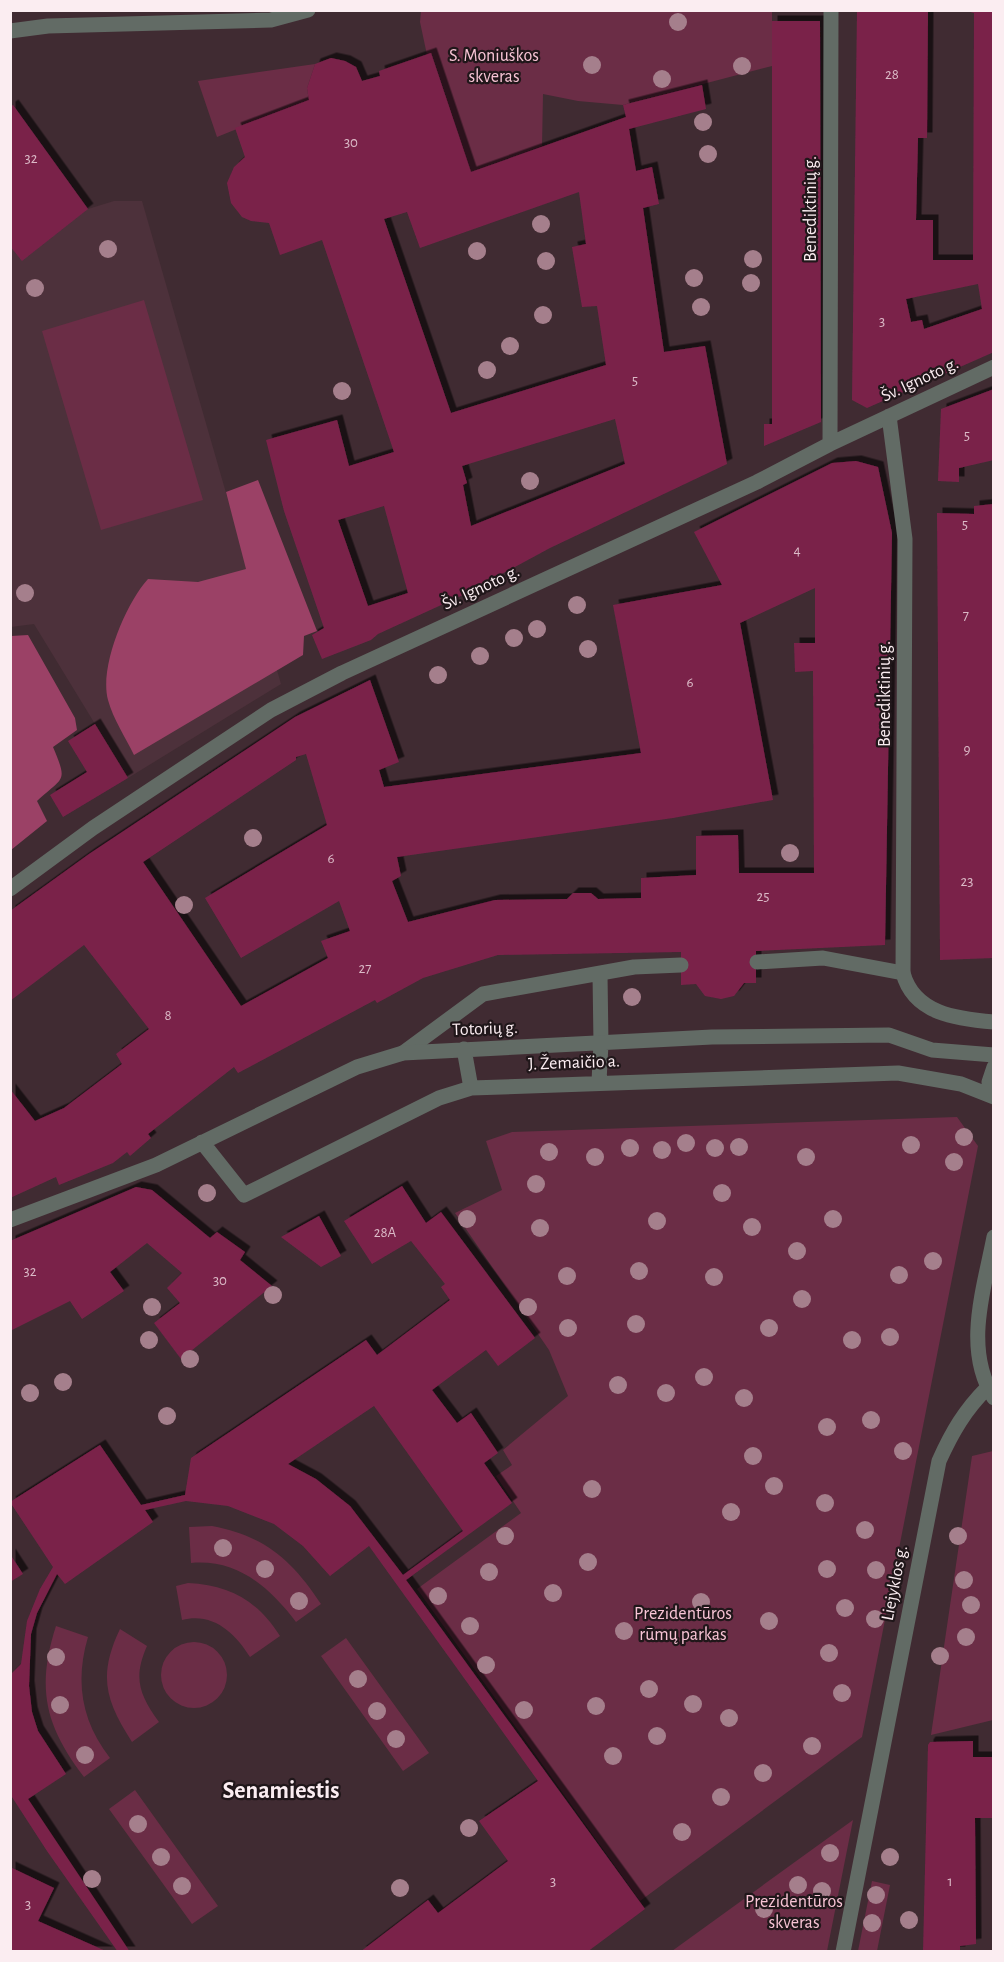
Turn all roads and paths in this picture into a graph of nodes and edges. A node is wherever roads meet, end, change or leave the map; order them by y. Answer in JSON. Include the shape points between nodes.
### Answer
{"nodes":[{"id":1,"x":308,"y":10,"type":"edge"},
{"id":2,"x":831,"y":10,"type":"edge"},
{"id":3,"x":10,"y":31,"type":"edge"},
{"id":4,"x":993,"y":367,"type":"edge"},
{"id":5,"x":889,"y":416,"type":"junction"},
{"id":6,"x":830,"y":444,"type":"junction"},
{"id":7,"x":10,"y":889,"type":"edge"},
{"id":8,"x":757,"y":962,"type":"dead end"},
{"id":9,"x":681,"y":965,"type":"dead end"},
{"id":10,"x":903,"y":973,"type":"junction"},
{"id":11,"x":600,"y":974,"type":"junction"},
{"id":12,"x":993,"y":1022,"type":"edge"},
{"id":13,"x":601,"y":1044,"type":"junction"},
{"id":14,"x":464,"y":1049,"type":"junction"},
{"id":15,"x":403,"y":1053,"type":"junction"},
{"id":16,"x":993,"y":1055,"type":"edge"},
{"id":17,"x":993,"y":1067,"type":"edge"},
{"id":18,"x":599,"y":1081,"type":"junction"},
{"id":19,"x":471,"y":1088,"type":"junction"},
{"id":20,"x":993,"y":1096,"type":"edge"},
{"id":21,"x":202,"y":1142,"type":"junction"},
{"id":22,"x":10,"y":1220,"type":"edge"},
{"id":23,"x":993,"y":1237,"type":"edge"},
{"id":24,"x":990,"y":1393,"type":"edge"},
{"id":25,"x":843,"y":1952,"type":"edge"}],
"edges":[{"from":1,"to":3,"type":"street","via":[[271,20],[57,25]]},
{"from":2,"to":6,"type":"street","name":"Benediktinių g."},
{"from":4,"to":5,"type":"street","name":"Šv. Ignoto g."},
{"from":5,"to":6,"type":"street","name":"Šv. Ignoto g."},
{"from":5,"to":10,"type":"street","name":"Benediktinių g.","via":[[905,539]]},
{"from":6,"to":7,"type":"street","name":"Šv. Ignoto g.","via":[[758,482],[342,673],[271,710],[93,828]]},
{"from":8,"to":10,"type":"street","via":[[823,958]]},
{"from":9,"to":11,"type":"street","via":[[634,967]]},
{"from":10,"to":12,"type":"street","via":[[906,986],[932,1009],[963,1019]]},
{"from":11,"to":13,"type":"street"},
{"from":11,"to":15,"type":"street","via":[[483,994]]},
{"from":13,"to":14,"type":"street","name":"Totorių g."},
{"from":13,"to":16,"type":"street","name":"Totorių g.","via":[[712,1036],[890,1035],[932,1050]]},
{"from":13,"to":18,"type":"street"},
{"from":14,"to":15,"type":"street","name":"Totorių g."},
{"from":14,"to":19,"type":"street"},
{"from":15,"to":21,"type":"street","name":"Totorių g.","via":[[357,1067]]},
{"from":17,"to":20,"type":"street","via":[[988,1082]]},
{"from":18,"to":19,"type":"street","name":"J. Žemaičio a."},
{"from":18,"to":20,"type":"street","name":"J. Žemaičio a.","via":[[898,1073],[962,1084]]},
{"from":19,"to":21,"type":"street","name":"J. Žemaičio a.","via":[[439,1098],[243,1195]]},
{"from":21,"to":22,"type":"street","name":"Totorių g.","via":[[156,1165]]},
{"from":23,"to":24,"type":"street","name":"Liejyklos g.","via":[[976,1331]]},
{"from":24,"to":25,"type":"street","name":"Liejyklos g.","via":[[968,1406],[939,1461]]}]}
